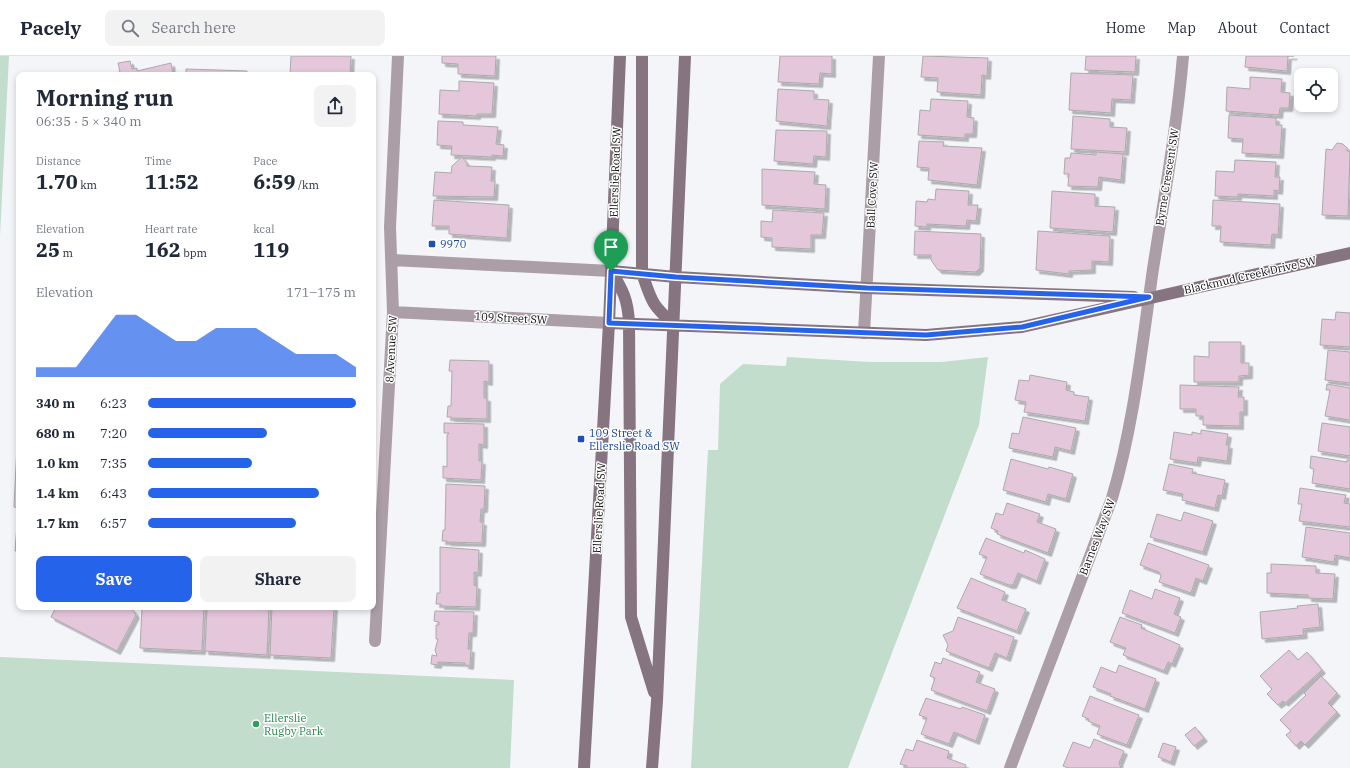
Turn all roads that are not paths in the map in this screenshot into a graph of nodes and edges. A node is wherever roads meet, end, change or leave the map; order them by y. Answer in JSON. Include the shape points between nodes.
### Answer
{"nodes":[{"id":1,"x":398,"y":56,"type":"edge"},
{"id":2,"x":620,"y":56,"type":"edge"},
{"id":3,"x":642,"y":56,"type":"edge"},
{"id":4,"x":685,"y":56,"type":"edge"},
{"id":5,"x":879,"y":56,"type":"edge"},
{"id":6,"x":1183,"y":56,"type":"edge"},
{"id":7,"x":1350,"y":253,"type":"edge"},
{"id":8,"x":392,"y":260,"type":"junction"},
{"id":9,"x":611,"y":271,"type":"junction"},
{"id":10,"x":642,"y":273,"type":"junction"},
{"id":11,"x":676,"y":277,"type":"junction"},
{"id":12,"x":867,"y":288,"type":"junction"},
{"id":13,"x":1149,"y":297,"type":"junction"},
{"id":14,"x":393,"y":312,"type":"junction"},
{"id":15,"x":609,"y":323,"type":"junction"},
{"id":16,"x":629,"y":323,"type":"junction"},
{"id":17,"x":674,"y":324,"type":"junction"},
{"id":18,"x":864,"y":334,"type":"junction"},
{"id":19,"x":375,"y":641,"type":"dead end"},
{"id":20,"x":657,"y":701,"type":"junction"},
{"id":21,"x":584,"y":768,"type":"edge"},
{"id":22,"x":652,"y":768,"type":"edge"},
{"id":23,"x":1010,"y":768,"type":"edge"}],
"edges":[{"from":1,"to":8,"type":"street","name":"8 Avenue SW","via":[[390,227]]},
{"from":2,"to":9,"type":"main road","name":"Ellerslie Road SW"},
{"from":3,"to":10,"type":"main road"},
{"from":4,"to":11,"type":"main road"},
{"from":5,"to":12,"type":"street","name":"Ball Cove SW"},
{"from":6,"to":13,"type":"street","name":"Byrne Crescent SW"},
{"from":7,"to":13,"type":"main road","name":"Blackmud Creek Drive SW"},
{"from":8,"to":9,"type":"street"},
{"from":8,"to":14,"type":"street","name":"8 Avenue SW"},
{"from":9,"to":10,"type":"main road","name":"Blackmud Creek Drive SW"},
{"from":9,"to":15,"type":"main road","name":"Ellerslie Road SW"},
{"from":9,"to":16,"type":"main road","via":[[624,292]]},
{"from":10,"to":11,"type":"main road","name":"Blackmud Creek Drive SW"},
{"from":10,"to":17,"type":"main road","via":[[657,310]]},
{"from":11,"to":12,"type":"main road","name":"Blackmud Creek Drive SW"},
{"from":11,"to":17,"type":"main road"},
{"from":12,"to":13,"type":"main road","name":"Blackmud Creek Drive SW"},
{"from":12,"to":18,"type":"street","name":"Ball Cove SW"},
{"from":13,"to":18,"type":"main road","name":"Blackmud Creek Drive SW","via":[[1022,327],[926,335]]},
{"from":13,"to":23,"type":"street","name":"Barnes Way SW","via":[[1128,433],[1112,498]]},
{"from":14,"to":15,"type":"street","name":"109 Street SW"},
{"from":14,"to":19,"type":"street","name":"8 Avenue SW"},
{"from":15,"to":16,"type":"main road","name":"109 Street SW"},
{"from":15,"to":21,"type":"main road","name":"Ellerslie Road SW"},
{"from":16,"to":17,"type":"main road","name":"Blackmud Creek Drive SW"},
{"from":16,"to":20,"type":"main road","via":[[631,617]]},
{"from":17,"to":18,"type":"main road","name":"Blackmud Creek Drive SW"},
{"from":17,"to":20,"type":"main road"},
{"from":20,"to":22,"type":"main road"}]}
